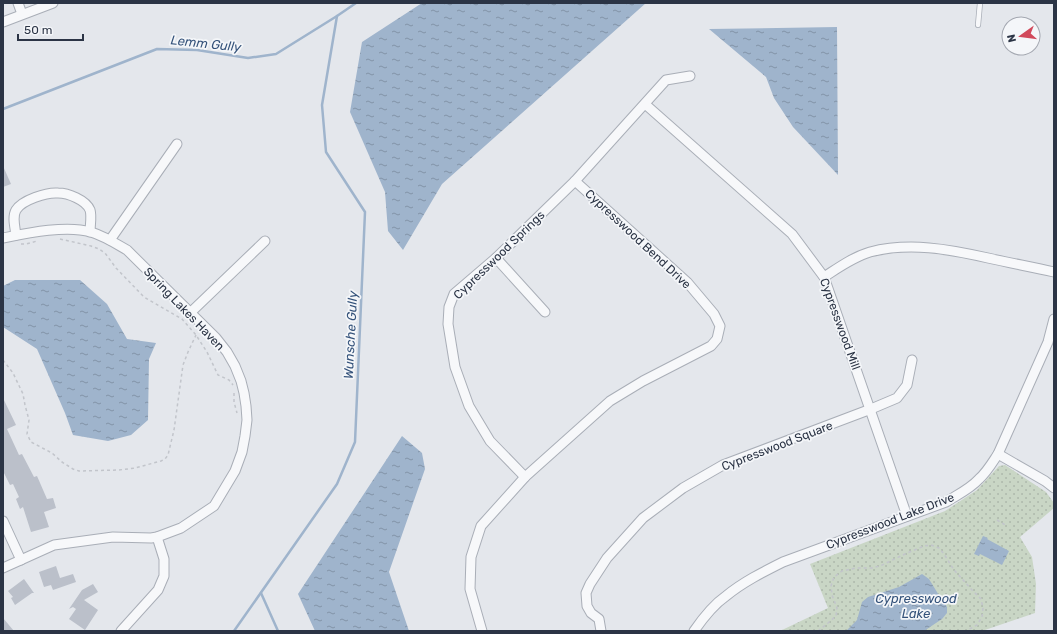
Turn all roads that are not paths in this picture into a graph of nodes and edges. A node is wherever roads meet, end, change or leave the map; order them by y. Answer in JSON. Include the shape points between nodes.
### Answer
{"nodes":[{"id":1,"x":18,"y":3,"type":"edge"},
{"id":2,"x":53,"y":3,"type":"edge"},
{"id":3,"x":980,"y":3,"type":"edge"},
{"id":4,"x":22,"y":14,"type":"junction"},
{"id":5,"x":3,"y":22,"type":"edge"},
{"id":6,"x":978,"y":25,"type":"dead end"},
{"id":7,"x":690,"y":76,"type":"dead end"},
{"id":8,"x":645,"y":104,"type":"junction"},
{"id":9,"x":177,"y":144,"type":"dead end"},
{"id":10,"x":575,"y":181,"type":"junction"},
{"id":11,"x":90,"y":232,"type":"junction"},
{"id":12,"x":16,"y":235,"type":"junction"},
{"id":13,"x":3,"y":238,"type":"edge"},
{"id":14,"x":110,"y":240,"type":"junction"},
{"id":15,"x":265,"y":241,"type":"dead end"},
{"id":16,"x":496,"y":258,"type":"junction"},
{"id":17,"x":1054,"y":272,"type":"edge"},
{"id":18,"x":824,"y":277,"type":"junction"},
{"id":19,"x":545,"y":312,"type":"dead end"},
{"id":20,"x":190,"y":313,"type":"junction"},
{"id":21,"x":1054,"y":319,"type":"edge"},
{"id":22,"x":1051,"y":343,"type":"edge"},
{"id":23,"x":912,"y":360,"type":"dead end"},
{"id":24,"x":871,"y":409,"type":"junction"},
{"id":25,"x":998,"y":454,"type":"junction"},
{"id":26,"x":525,"y":477,"type":"junction"},
{"id":27,"x":1054,"y":488,"type":"edge"},
{"id":28,"x":907,"y":516,"type":"junction"},
{"id":29,"x":3,"y":521,"type":"edge"},
{"id":30,"x":157,"y":536,"type":"junction"},
{"id":31,"x":22,"y":560,"type":"junction"},
{"id":32,"x":3,"y":568,"type":"edge"},
{"id":33,"x":121,"y":631,"type":"edge"},
{"id":34,"x":482,"y":631,"type":"edge"},
{"id":35,"x":600,"y":631,"type":"edge"},
{"id":36,"x":694,"y":631,"type":"edge"}],
"edges":[{"from":1,"to":4,"type":"street"},
{"from":2,"to":4,"type":"street"},
{"from":3,"to":6,"type":"lane"},
{"from":4,"to":5,"type":"street"},
{"from":7,"to":8,"type":"street","name":"Cypresswood Springs","via":[[666,80]]},
{"from":8,"to":10,"type":"street","name":"Cypresswood Springs"},
{"from":8,"to":18,"type":"street","name":"Cypresswood Mill","via":[[792,234]]},
{"from":9,"to":14,"type":"street"},
{"from":10,"to":16,"type":"street","name":"Cypresswood Springs"},
{"from":10,"to":26,"type":"street","name":"Cypresswood Bend Drive","via":[[687,282],[714,314],[720,326],[717,339],[711,346],[610,401]]},
{"from":11,"to":12,"type":"street","name":"Spring Lakes Haven","via":[[58,229]]},
{"from":11,"to":12,"type":"street","via":[[90,210],[86,204],[80,199],[48,193],[29,200],[16,211]]},
{"from":11,"to":14,"type":"street","name":"Spring Lakes Haven"},
{"from":12,"to":13,"type":"street","name":"Spring Lakes Haven"},
{"from":14,"to":20,"type":"street","name":"Spring Lakes Haven","via":[[127,250]]},
{"from":15,"to":20,"type":"street"},
{"from":16,"to":19,"type":"street"},
{"from":16,"to":26,"type":"street","name":"Cypresswood Springs","via":[[454,294],[449,307],[448,324],[455,368],[469,406],[490,441]]},
{"from":17,"to":18,"type":"street","via":[[953,250],[919,247],[890,248],[869,253],[849,261]]},
{"from":18,"to":24,"type":"street","name":"Cypresswood Mill"},
{"from":20,"to":30,"type":"street","name":"Spring Lakes Haven","via":[[216,338],[235,366],[246,406],[245,436],[235,470],[214,506],[181,528]]},
{"from":21,"to":22,"type":"street","name":"Cypresswood Lake Drive"},
{"from":22,"to":25,"type":"street","name":"Cypresswood Lake Drive"},
{"from":23,"to":24,"type":"street","name":"Cypresswood Square","via":[[907,385],[897,398]]},
{"from":24,"to":28,"type":"street","name":"Cypresswood Mill"},
{"from":24,"to":35,"type":"street","name":"Cypresswood Square","via":[[723,465],[683,488],[643,518],[608,558],[586,594],[587,606],[599,619]]},
{"from":25,"to":27,"type":"street"},
{"from":25,"to":28,"type":"street","name":"Cypresswood Lake Drive","via":[[979,479],[963,492],[946,502]]},
{"from":26,"to":34,"type":"street","via":[[481,526],[471,557],[470,589]]},
{"from":28,"to":36,"type":"street","name":"Cypresswood Lake Drive","via":[[757,574],[718,602]]},
{"from":29,"to":31,"type":"street"},
{"from":30,"to":31,"type":"street","name":"Spring Lakes Haven","via":[[54,545]]},
{"from":30,"to":33,"type":"street","via":[[164,559],[164,576],[158,590]]},
{"from":31,"to":32,"type":"street","name":"Spring Lakes Haven"}]}
